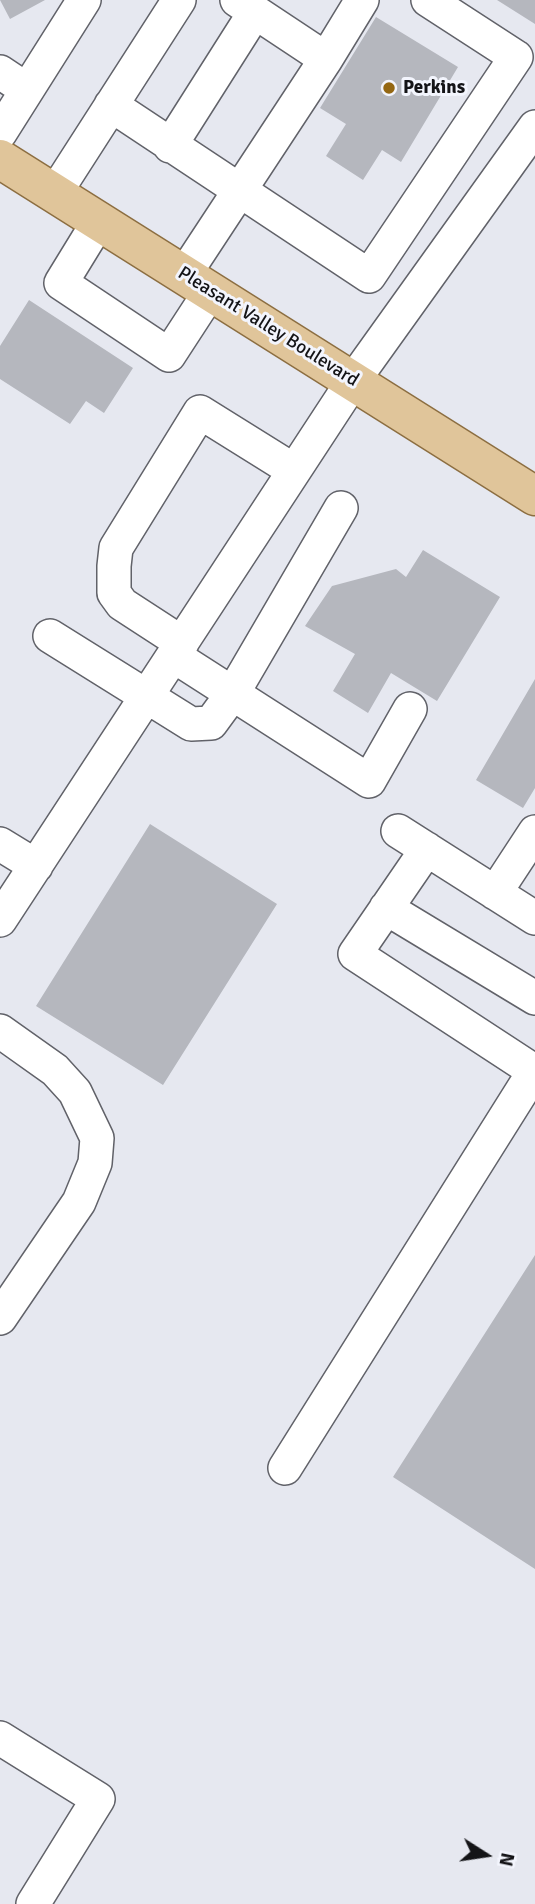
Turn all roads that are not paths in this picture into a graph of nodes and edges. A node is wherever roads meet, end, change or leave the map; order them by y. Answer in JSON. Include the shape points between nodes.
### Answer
{"nodes":[{"id":1,"x":84,"y":0,"type":"edge"},
{"id":2,"x":179,"y":0,"type":"edge"},
{"id":3,"x":362,"y":0,"type":"edge"},
{"id":4,"x":428,"y":0,"type":"edge"},
{"id":5,"x":246,"y":6,"type":"edge"},
{"id":6,"x":326,"y":59,"type":"junction"},
{"id":7,"x":13,"y":81,"type":"edge"},
{"id":8,"x":111,"y":105,"type":"junction"},
{"id":9,"x":535,"y":127,"type":"edge"},
{"id":10,"x":0,"y":133,"type":"edge"},
{"id":11,"x":170,"y":146,"type":"junction"},
{"id":12,"x":0,"y":159,"type":"edge"},
{"id":13,"x":238,"y":191,"type":"junction"},
{"id":14,"x":55,"y":193,"type":"junction"},
{"id":15,"x":99,"y":221,"type":"junction"},
{"id":16,"x":197,"y":283,"type":"junction"},
{"id":17,"x":353,"y":381,"type":"junction"},
{"id":18,"x":293,"y":470,"type":"junction"},
{"id":19,"x":535,"y":496,"type":"edge"},
{"id":20,"x":341,"y":508,"type":"dead end"},
{"id":21,"x":50,"y":636,"type":"dead end"},
{"id":22,"x":178,"y":650,"type":"junction"},
{"id":23,"x":233,"y":693,"type":"junction"},
{"id":24,"x":148,"y":695,"type":"junction"},
{"id":25,"x":410,"y":709,"type":"dead end"},
{"id":26,"x":398,"y":831,"type":"dead end"},
{"id":27,"x":535,"y":832,"type":"edge"},
{"id":28,"x":0,"y":844,"type":"edge"},
{"id":29,"x":427,"y":849,"type":"junction"},
{"id":30,"x":36,"y":866,"type":"junction"},
{"id":31,"x":495,"y":893,"type":"junction"},
{"id":32,"x":386,"y":908,"type":"junction"},
{"id":33,"x":535,"y":918,"type":"edge"},
{"id":34,"x":0,"y":920,"type":"edge"},
{"id":35,"x":535,"y":998,"type":"edge"},
{"id":36,"x":0,"y":1031,"type":"edge"},
{"id":37,"x":535,"y":1070,"type":"edge"},
{"id":38,"x":0,"y":1318,"type":"edge"},
{"id":39,"x":285,"y":1468,"type":"dead end"},
{"id":40,"x":0,"y":1738,"type":"edge"},
{"id":41,"x":33,"y":1904,"type":"edge"}],
"edges":[{"from":1,"to":7,"type":"lane"},
{"from":2,"to":8,"type":"lane"},
{"from":3,"to":6,"type":"lane"},
{"from":4,"to":13,"type":"lane","via":[[516,57],[369,276]]},
{"from":5,"to":6,"type":"lane"},
{"from":5,"to":11,"type":"lane"},
{"from":6,"to":13,"type":"lane"},
{"from":7,"to":10,"type":"lane"},
{"from":8,"to":11,"type":"lane"},
{"from":8,"to":14,"type":"lane"},
{"from":9,"to":17,"type":"lane"},
{"from":11,"to":13,"type":"lane"},
{"from":12,"to":14,"type":"main road","name":"Pleasant Valley Boulevard"},
{"from":13,"to":16,"type":"lane"},
{"from":14,"to":15,"type":"main road","name":"Pleasant Valley Boulevard"},
{"from":15,"to":16,"type":"main road","name":"Pleasant Valley Boulevard"},
{"from":15,"to":16,"type":"lane","via":[[61,283],[169,355]]},
{"from":16,"to":17,"type":"main road","name":"Pleasant Valley Boulevard"},
{"from":17,"to":18,"type":"lane"},
{"from":17,"to":19,"type":"main road","name":"Pleasant Valley Boulevard"},
{"from":18,"to":22,"type":"lane"},
{"from":18,"to":22,"type":"lane","via":[[200,412],[116,548],[114,566],[114,593],[122,604]]},
{"from":20,"to":23,"type":"lane"},
{"from":21,"to":24,"type":"lane"},
{"from":22,"to":23,"type":"lane"},
{"from":22,"to":24,"type":"lane"},
{"from":23,"to":24,"type":"lane","via":[[211,723],[191,724]]},
{"from":23,"to":25,"type":"lane","via":[[369,781]]},
{"from":24,"to":30,"type":"lane"},
{"from":26,"to":29,"type":"lane"},
{"from":27,"to":31,"type":"lane"},
{"from":28,"to":30,"type":"lane"},
{"from":29,"to":31,"type":"lane"},
{"from":29,"to":32,"type":"lane"},
{"from":30,"to":34,"type":"lane"},
{"from":31,"to":33,"type":"lane"},
{"from":32,"to":35,"type":"lane"},
{"from":32,"to":37,"type":"lane","via":[[355,954]]},
{"from":36,"to":38,"type":"lane","via":[[55,1070],[75,1092],[97,1138],[95,1163],[79,1202]]},
{"from":37,"to":39,"type":"lane"},
{"from":40,"to":41,"type":"lane","via":[[98,1799]]}]}
